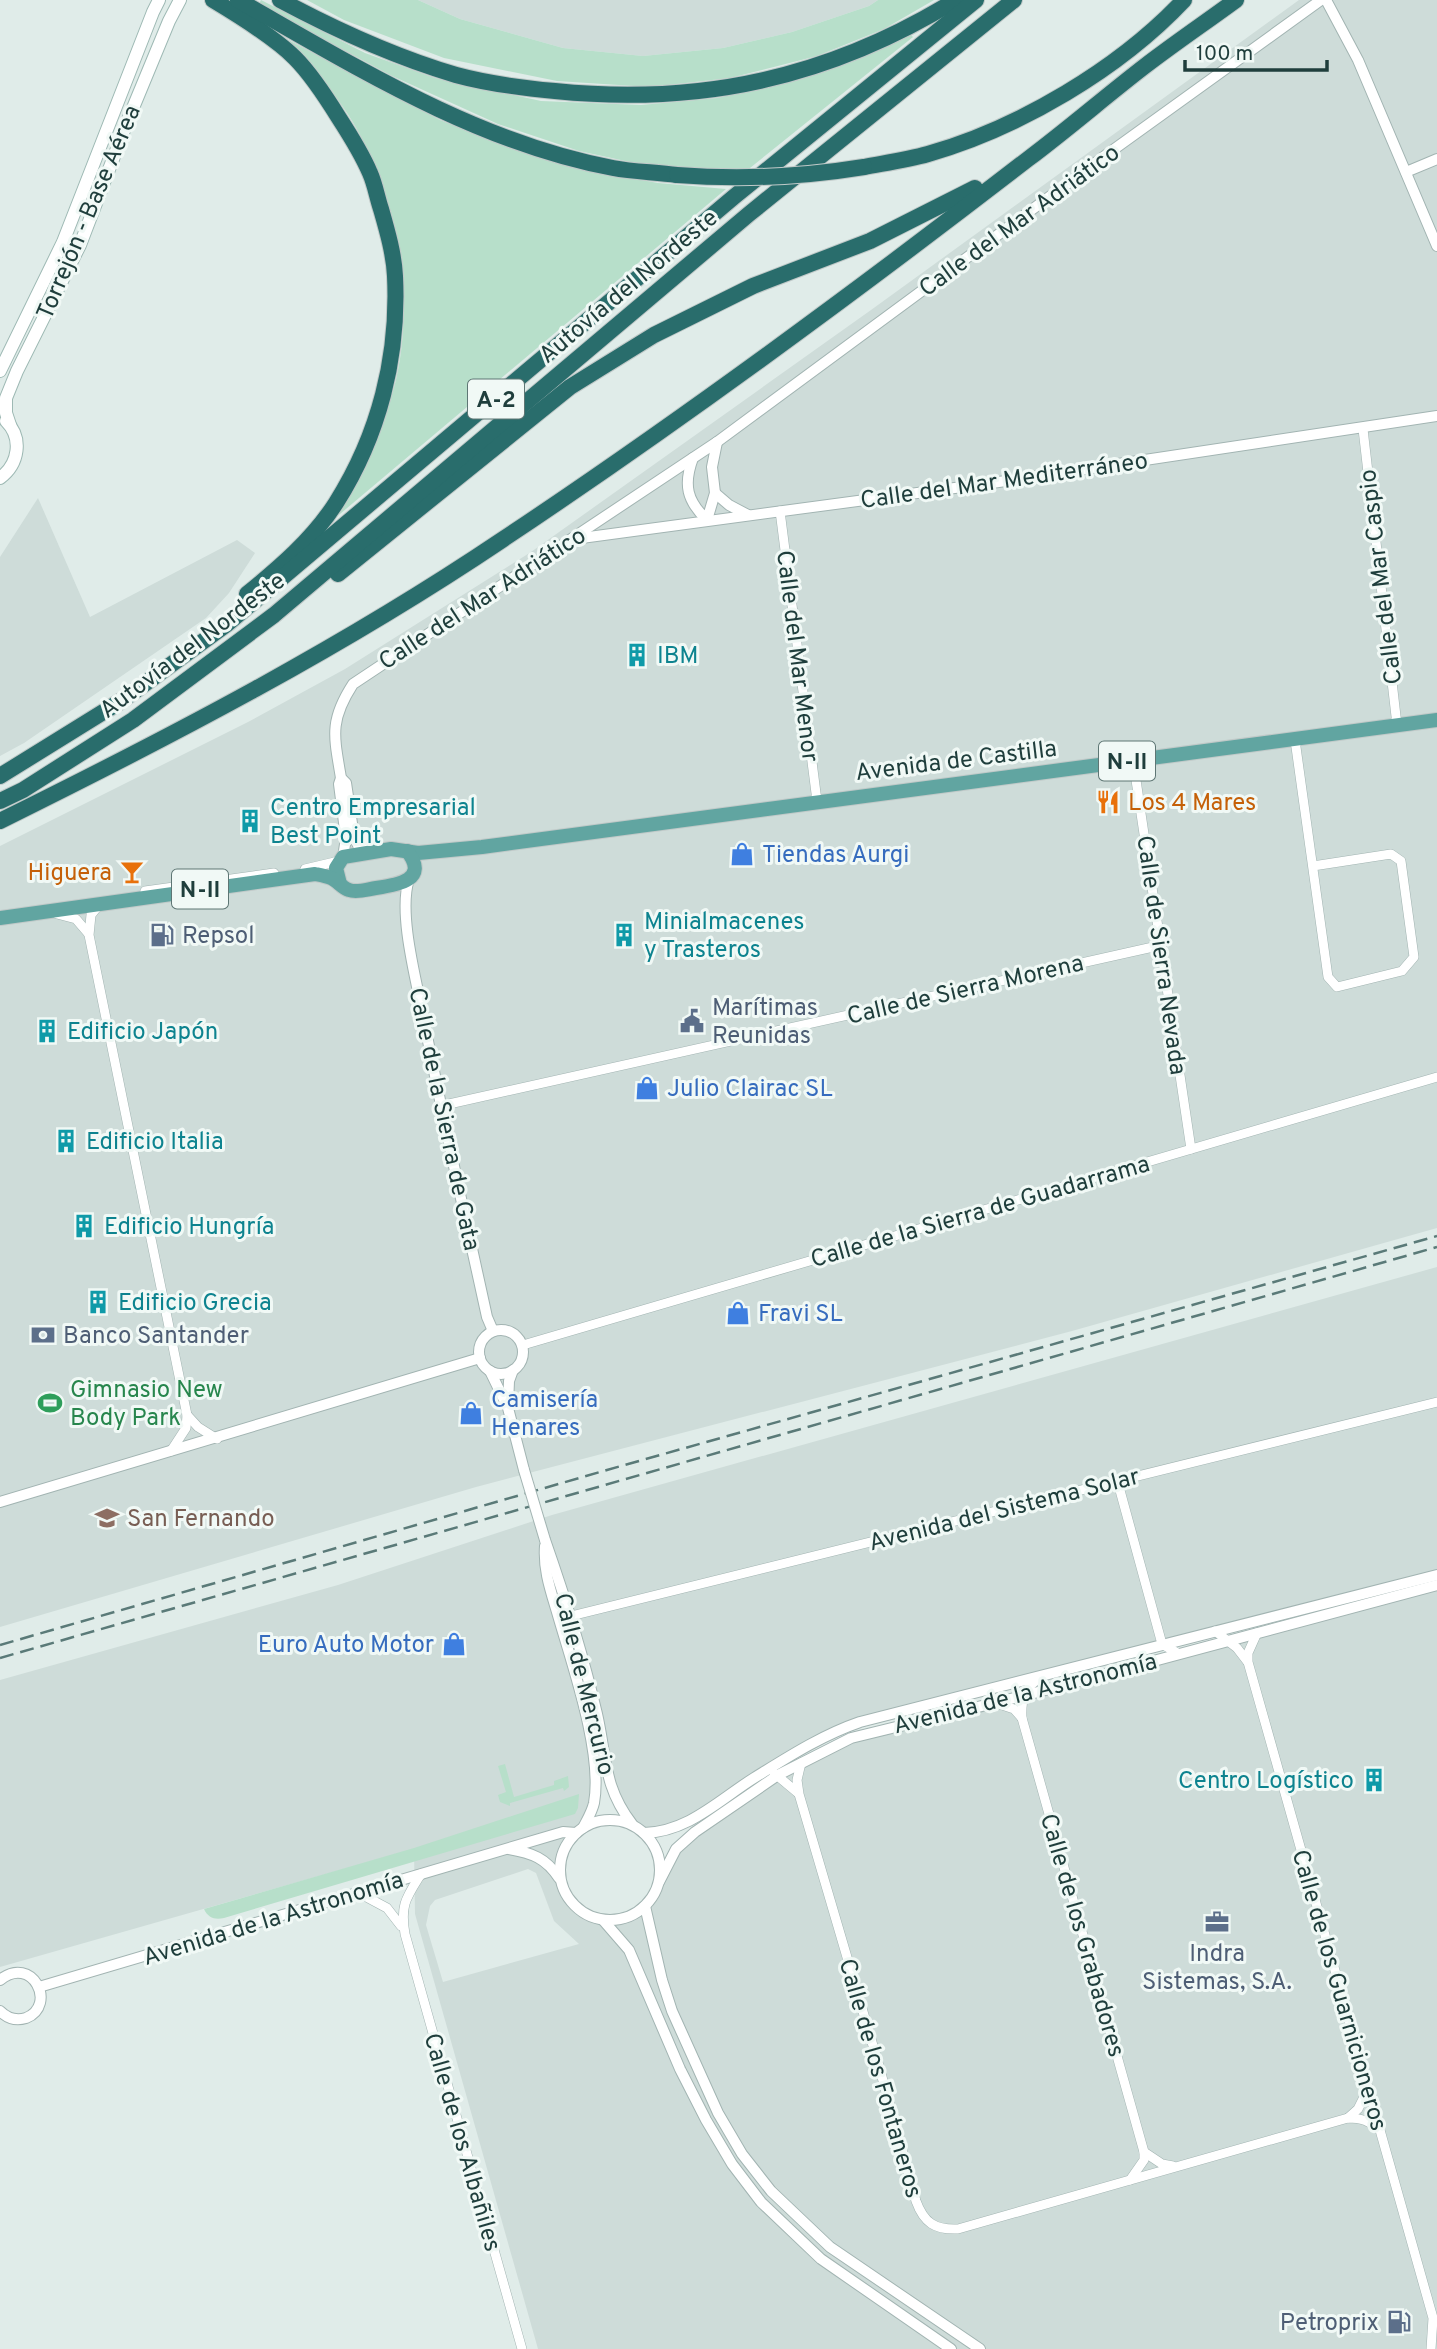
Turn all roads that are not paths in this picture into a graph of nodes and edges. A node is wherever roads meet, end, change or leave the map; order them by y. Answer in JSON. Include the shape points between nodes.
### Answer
{"nodes":[{"id":1,"x":159,"y":0,"type":"edge"},
{"id":2,"x":180,"y":0,"type":"edge"},
{"id":3,"x":213,"y":0,"type":"edge"},
{"id":4,"x":238,"y":0,"type":"edge"},
{"id":5,"x":281,"y":0,"type":"edge"},
{"id":6,"x":956,"y":0,"type":"edge"},
{"id":7,"x":976,"y":0,"type":"edge"},
{"id":8,"x":1014,"y":0,"type":"edge"},
{"id":9,"x":1184,"y":0,"type":"edge"},
{"id":10,"x":1236,"y":0,"type":"edge"},
{"id":11,"x":1321,"y":0,"type":"edge"},
{"id":12,"x":1326,"y":0,"type":"edge"},
{"id":13,"x":1029,"y":158,"type":"junction"},
{"id":14,"x":1437,"y":159,"type":"edge"},
{"id":15,"x":1406,"y":172,"type":"junction"},
{"id":16,"x":1437,"y":246,"type":"edge"},
{"id":17,"x":0,"y":370,"type":"edge"},
{"id":18,"x":1437,"y":416,"type":"edge"},
{"id":19,"x":5,"y":421,"type":"edge"},
{"id":20,"x":1363,"y":429,"type":"junction"},
{"id":21,"x":718,"y":442,"type":"junction"},
{"id":22,"x":693,"y":458,"type":"junction"},
{"id":23,"x":0,"y":478,"type":"edge"},
{"id":24,"x":715,"y":493,"type":"junction"},
{"id":25,"x":780,"y":511,"type":"junction"},
{"id":26,"x":748,"y":515,"type":"junction"},
{"id":27,"x":707,"y":520,"type":"junction"},
{"id":28,"x":571,"y":540,"type":"junction"},
{"id":29,"x":274,"y":615,"type":"junction"},
{"id":30,"x":121,"y":701,"type":"junction"},
{"id":31,"x":1437,"y":720,"type":"edge"},
{"id":32,"x":1397,"y":725,"type":"junction"},
{"id":33,"x":1295,"y":740,"type":"junction"},
{"id":34,"x":1133,"y":760,"type":"junction"},
{"id":35,"x":0,"y":776,"type":"edge"},
{"id":36,"x":341,"y":778,"type":"junction"},
{"id":37,"x":0,"y":801,"type":"edge"},
{"id":38,"x":817,"y":801,"type":"junction"},
{"id":39,"x":0,"y":821,"type":"edge"},
{"id":40,"x":482,"y":846,"type":"junction"},
{"id":41,"x":407,"y":851,"type":"junction"},
{"id":42,"x":368,"y":852,"type":"junction"},
{"id":43,"x":342,"y":859,"type":"junction"},
{"id":44,"x":1313,"y":866,"type":"junction"},
{"id":45,"x":412,"y":875,"type":"junction"},
{"id":46,"x":340,"y":884,"type":"junction"},
{"id":47,"x":384,"y":887,"type":"junction"},
{"id":48,"x":101,"y":903,"type":"junction"},
{"id":49,"x":405,"y":905,"type":"junction"},
{"id":50,"x":39,"y":912,"type":"junction"},
{"id":51,"x":0,"y":918,"type":"edge"},
{"id":52,"x":89,"y":935,"type":"junction"},
{"id":53,"x":1162,"y":946,"type":"junction"},
{"id":54,"x":1437,"y":1077,"type":"edge"},
{"id":55,"x":440,"y":1106,"type":"junction"},
{"id":56,"x":1191,"y":1149,"type":"junction"},
{"id":57,"x":494,"y":1331,"type":"junction"},
{"id":58,"x":523,"y":1345,"type":"junction"},
{"id":59,"x":480,"y":1359,"type":"junction"},
{"id":60,"x":513,"y":1370,"type":"junction"},
{"id":61,"x":490,"y":1371,"type":"junction"},
{"id":62,"x":1437,"y":1402,"type":"edge"},
{"id":63,"x":508,"y":1408,"type":"junction"},
{"id":64,"x":187,"y":1415,"type":"junction"},
{"id":65,"x":217,"y":1439,"type":"junction"},
{"id":66,"x":170,"y":1452,"type":"junction"},
{"id":67,"x":1118,"y":1483,"type":"junction"},
{"id":68,"x":0,"y":1502,"type":"edge"},
{"id":69,"x":545,"y":1540,"type":"junction"},
{"id":70,"x":1437,"y":1575,"type":"edge"},
{"id":71,"x":1437,"y":1585,"type":"edge"},
{"id":72,"x":551,"y":1593,"type":"junction"},
{"id":73,"x":571,"y":1616,"type":"junction"},
{"id":74,"x":1215,"y":1631,"type":"junction"},
{"id":75,"x":1256,"y":1633,"type":"junction"},
{"id":76,"x":1227,"y":1641,"type":"junction"},
{"id":77,"x":1162,"y":1644,"type":"junction"},
{"id":78,"x":567,"y":1645,"type":"junction"},
{"id":79,"x":1179,"y":1654,"type":"junction"},
{"id":80,"x":1146,"y":1662,"type":"junction"},
{"id":81,"x":1248,"y":1662,"type":"junction"},
{"id":82,"x":1051,"y":1673,"type":"junction"},
{"id":83,"x":1023,"y":1696,"type":"junction"},
{"id":84,"x":995,"y":1702,"type":"junction"},
{"id":85,"x":1022,"y":1718,"type":"junction"},
{"id":86,"x":801,"y":1763,"type":"junction"},
{"id":87,"x":773,"y":1772,"type":"junction"},
{"id":88,"x":799,"y":1794,"type":"junction"},
{"id":89,"x":632,"y":1824,"type":"junction"},
{"id":90,"x":579,"y":1830,"type":"junction"},
{"id":91,"x":644,"y":1833,"type":"junction"},
{"id":92,"x":506,"y":1849,"type":"junction"},
{"id":93,"x":421,"y":1874,"type":"junction"},
{"id":94,"x":561,"y":1881,"type":"junction"},
{"id":95,"x":659,"y":1882,"type":"junction"},
{"id":96,"x":359,"y":1893,"type":"junction"},
{"id":97,"x":645,"y":1906,"type":"junction"},
{"id":98,"x":603,"y":1920,"type":"junction"},
{"id":99,"x":405,"y":1934,"type":"junction"},
{"id":100,"x":0,"y":1980,"type":"edge"},
{"id":101,"x":39,"y":1987,"type":"junction"},
{"id":102,"x":0,"y":2011,"type":"edge"},
{"id":103,"x":1368,"y":2089,"type":"junction"},
{"id":104,"x":1348,"y":2118,"type":"junction"},
{"id":105,"x":1380,"y":2130,"type":"junction"},
{"id":106,"x":1144,"y":2152,"type":"junction"},
{"id":107,"x":1178,"y":2166,"type":"junction"},
{"id":108,"x":1130,"y":2180,"type":"junction"},
{"id":109,"x":1435,"y":2321,"type":"edge"},
{"id":110,"x":522,"y":2349,"type":"edge"},
{"id":111,"x":951,"y":2349,"type":"edge"},
{"id":112,"x":980,"y":2349,"type":"edge"},
{"id":113,"x":1434,"y":2349,"type":"edge"}],
"edges":[{"from":1,"to":17,"type":"main road","name":"Torrejón - Base Aérea","via":[[63,242]]},
{"from":2,"to":19,"type":"main road","name":"Torrejón - Base Aérea","via":[[80,245],[6,398]]},
{"from":3,"to":30,"type":"highway","via":[[295,57],[327,98],[371,174],[395,274],[391,362],[363,455],[335,505],[312,534]]},
{"from":4,"to":9,"type":"highway","bridge":true,"via":[[366,72],[546,151],[614,168],[765,178],[927,155],[982,134],[1080,83]]},
{"from":5,"to":6,"type":"highway","via":[[356,38],[457,75],[504,86],[637,96],[755,84],[820,65],[888,38]]},
{"from":7,"to":30,"type":"highway","name":"Autovía del Nordeste","number":"A-2","via":[[735,196],[284,579]]},
{"from":8,"to":29,"type":"highway","name":"Autovía del Nordeste","number":"A-2","via":[[748,214]]},
{"from":10,"to":13,"type":"highway"},
{"from":11,"to":21,"type":"street","name":"Calle del Mar Adriático"},
{"from":12,"to":15,"type":"street","via":[[1358,60]]},
{"from":13,"to":29,"type":"highway","via":[[936,210],[753,286],[654,335],[569,387],[343,570]]},
{"from":13,"to":39,"type":"highway","via":[[810,323],[500,541],[247,693]]},
{"from":14,"to":15,"type":"street"},
{"from":15,"to":16,"type":"street"},
{"from":18,"to":20,"type":"street","name":"Calle del Mar Mediterráneo"},
{"from":19,"to":23,"type":"main road","name":"Torrejón - Base Aérea","via":[[17,441],[15,460]]},
{"from":20,"to":25,"type":"street","name":"Calle del Mar Mediterráneo"},
{"from":20,"to":32,"type":"street","name":"Calle del Mar Caspio"},
{"from":21,"to":22,"type":"street","name":"Calle del Mar Adriático"},
{"from":21,"to":24,"type":"street","via":[[712,467]]},
{"from":22,"to":27,"type":"street","via":[[687,490]]},
{"from":22,"to":28,"type":"street","name":"Calle del Mar Adriático"},
{"from":24,"to":26,"type":"street"},
{"from":24,"to":27,"type":"street"},
{"from":25,"to":26,"type":"street","name":"Calle del Mar Mediterráneo"},
{"from":25,"to":38,"type":"street","name":"Calle del Mar Menor"},
{"from":26,"to":27,"type":"street","name":"Calle del Mar Mediterráneo"},
{"from":27,"to":28,"type":"street","name":"Calle del Mar Mediterráneo"},
{"from":28,"to":36,"type":"street","name":"Calle del Mar Adriático","via":[[353,684],[337,714],[334,735]]},
{"from":29,"to":37,"type":"highway","name":"Autovía del Nordeste","number":"A-2","via":[[133,720]]},
{"from":30,"to":35,"type":"highway","name":"Autovía del Nordeste","number":"A-2"},
{"from":31,"to":32,"type":"main road","name":"Avenida de Castilla","number":"N-II"},
{"from":32,"to":33,"type":"main road","name":"Avenida de Castilla","number":"N-II"},
{"from":33,"to":34,"type":"main road","name":"Avenida de Castilla","number":"N-II"},
{"from":33,"to":44,"type":"street"},
{"from":34,"to":38,"type":"main road","name":"Avenida de Castilla","number":"N-II"},
{"from":34,"to":53,"type":"street","name":"Calle de Sierra Nevada"},
{"from":36,"to":42,"type":"street","name":"Calle del Mar Adriático","via":[[346,783],[354,837]]},
{"from":36,"to":43,"type":"street","name":"Calle del Mar Adriático","via":[[346,838]]},
{"from":38,"to":40,"type":"main road","name":"Avenida de Castilla","number":"N-II"},
{"from":40,"to":41,"type":"main road","name":"Avenida de Castilla","number":"N-II"},
{"from":40,"to":45,"type":"main road","name":"Avenida de Castilla","number":"N-II","via":[[424,864]]},
{"from":41,"to":42,"type":"main road","number":"N-II"},
{"from":41,"to":45,"type":"main road"},
{"from":42,"to":43,"type":"main road","number":"N-II"},
{"from":43,"to":46,"type":"main road","via":[[336,868]]},
{"from":43,"to":48,"type":"street","number":"N-II","via":[[314,867],[122,894]]},
{"from":44,"to":44,"type":"street","via":[[1328,977],[1337,986],[1402,971],[1414,957],[1401,861],[1391,854]]},
{"from":45,"to":47,"type":"main road","number":"N-II","via":[[404,884]]},
{"from":45,"to":49,"type":"street","name":"Calle de la Sierra de Gata"},
{"from":46,"to":47,"type":"main road","number":"N-II","via":[[355,891]]},
{"from":46,"to":48,"type":"main road","number":"N-II","via":[[315,874]]},
{"from":47,"to":49,"type":"street"},
{"from":48,"to":50,"type":"main road","number":"N-II"},
{"from":48,"to":52,"type":"street","via":[[91,915]]},
{"from":49,"to":55,"type":"street","name":"Calle de la Sierra de Gata"},
{"from":50,"to":51,"type":"main road","number":"N-II"},
{"from":50,"to":52,"type":"street","via":[[76,919]]},
{"from":52,"to":64,"type":"street"},
{"from":53,"to":55,"type":"street","name":"Calle de Sierra Morena"},
{"from":53,"to":56,"type":"street","name":"Calle de Sierra Nevada"},
{"from":54,"to":56,"type":"street","name":"Calle de la Sierra de Guadarrama"},
{"from":55,"to":57,"type":"street","name":"Calle de la Sierra de Gata","via":[[487,1317]]},
{"from":56,"to":58,"type":"street","name":"Calle de la Sierra de Guadarrama"},
{"from":57,"to":58,"type":"street","via":[[511,1332]]},
{"from":57,"to":59,"type":"street","via":[[482,1341]]},
{"from":58,"to":60,"type":"street","via":[[519,1365]]},
{"from":59,"to":61,"type":"street"},
{"from":59,"to":65,"type":"street"},
{"from":60,"to":61,"type":"street","via":[[505,1374]]},
{"from":60,"to":63,"type":"street"},
{"from":61,"to":63,"type":"street"},
{"from":62,"to":67,"type":"street","name":"Avenida del Sistema Solar"},
{"from":63,"to":69,"type":"street","name":"Calle de Mercurio","bridge":true},
{"from":64,"to":65,"type":"street"},
{"from":64,"to":66,"type":"street","via":[[186,1428]]},
{"from":65,"to":66,"type":"street"},
{"from":66,"to":68,"type":"street"},
{"from":67,"to":73,"type":"street","name":"Avenida del Sistema Solar"},
{"from":67,"to":77,"type":"street"},
{"from":69,"to":72,"type":"street","name":"Calle de Mercurio"},
{"from":69,"to":73,"type":"street","name":"Calle de Mercurio"},
{"from":70,"to":74,"type":"street","name":"Avenida de la Astronomía"},
{"from":71,"to":75,"type":"street","name":"Avenida de la Astronomía"},
{"from":72,"to":73,"type":"street"},
{"from":72,"to":78,"type":"street","name":"Calle de Mercurio"},
{"from":73,"to":78,"type":"street"},
{"from":73,"to":89,"type":"street","name":"Calle de Mercurio","via":[[610,1785],[617,1805]]},
{"from":74,"to":76,"type":"street","name":"Calle de los Guarnicioneros"},
{"from":74,"to":77,"type":"street","name":"Avenida de la Astronomía"},
{"from":75,"to":76,"type":"street","name":"Avenida de la Astronomía"},
{"from":75,"to":81,"type":"street"},
{"from":76,"to":79,"type":"street","name":"Avenida de la Astronomía"},
{"from":76,"to":81,"type":"street","name":"Calle de los Guarnicioneros"},
{"from":77,"to":79,"type":"street"},
{"from":77,"to":80,"type":"street"},
{"from":77,"to":82,"type":"street","name":"Avenida de la Astronomía"},
{"from":78,"to":90,"type":"street","name":"Calle de Mercurio","via":[[585,1713],[594,1779],[593,1807]]},
{"from":79,"to":80,"type":"street","name":"Avenida de la Astronomía"},
{"from":80,"to":83,"type":"street","name":"Avenida de la Astronomía"},
{"from":81,"to":103,"type":"street","name":"Calle de los Guarnicioneros"},
{"from":82,"to":83,"type":"street","via":[[1029,1686]]},
{"from":82,"to":87,"type":"street","name":"Avenida de la Astronomía","via":[[860,1722],[818,1740]]},
{"from":83,"to":84,"type":"street","name":"Avenida de la Astronomía"},
{"from":83,"to":85,"type":"street","name":"Calle de los Grabadores"},
{"from":84,"to":85,"type":"street","via":[[1014,1709]]},
{"from":84,"to":86,"type":"street","name":"Avenida de la Astronomía","via":[[851,1738]]},
{"from":85,"to":106,"type":"street","name":"Calle de los Grabadores"},
{"from":86,"to":87,"type":"street","name":"Avenida de la Astronomía"},
{"from":86,"to":88,"type":"street","name":"Calle de los Fontaneros"},
{"from":87,"to":88,"type":"street"},
{"from":87,"to":91,"type":"street","name":"Avenida de la Astronomía","via":[[688,1823]]},
{"from":87,"to":95,"type":"street","name":"Avenida de la Astronomía","via":[[676,1849]]},
{"from":88,"to":108,"type":"street","name":"Calle de los Fontaneros","via":[[916,2202],[926,2221],[934,2227],[958,2229]]},
{"from":89,"to":90,"type":"street","via":[[598,1821]]},
{"from":89,"to":91,"type":"street"},
{"from":90,"to":92,"type":"street","name":"Avenida de la Astronomía"},
{"from":90,"to":94,"type":"street","via":[[563,1852]]},
{"from":91,"to":95,"type":"street","via":[[655,1847]]},
{"from":92,"to":93,"type":"street","name":"Avenida de la Astronomía"},
{"from":92,"to":94,"type":"street","via":[[541,1858]]},
{"from":93,"to":96,"type":"street","name":"Avenida de la Astronomía"},
{"from":93,"to":99,"type":"street","name":"Calle de los Albañiles","via":[[403,1904]]},
{"from":94,"to":98,"type":"street","via":[[574,1905]]},
{"from":95,"to":97,"type":"street"},
{"from":96,"to":99,"type":"street","name":"Calle de los Albañiles","via":[[387,1908]]},
{"from":96,"to":101,"type":"street","name":"Avenida de la Astronomía"},
{"from":97,"to":98,"type":"street","via":[[632,1915]]},
{"from":97,"to":112,"type":"street","via":[[672,2011],[718,2113],[742,2154],[771,2191],[830,2247]]},
{"from":98,"to":111,"type":"street","via":[[629,1950],[705,2120],[761,2202],[821,2259]]},
{"from":99,"to":110,"type":"street","name":"Calle de los Albañiles"},
{"from":100,"to":101,"type":"street","via":[[11,1973],[25,1974]]},
{"from":101,"to":102,"type":"street","via":[[40,2002],[32,2014],[17,2019]]},
{"from":103,"to":104,"type":"street"},
{"from":103,"to":105,"type":"street","name":"Calle de los Guarnicioneros"},
{"from":104,"to":105,"type":"street","via":[[1361,2118]]},
{"from":104,"to":107,"type":"street","name":"Calle de los Fontaneros"},
{"from":105,"to":109,"type":"street","name":"Calle de los Guarnicioneros"},
{"from":106,"to":107,"type":"street","via":[[1162,2164]]},
{"from":106,"to":108,"type":"street","via":[[1144,2160]]},
{"from":107,"to":108,"type":"street","name":"Calle de los Fontaneros"},
{"from":109,"to":113,"type":"street","name":"Calle de los Guarnicioneros"}]}
